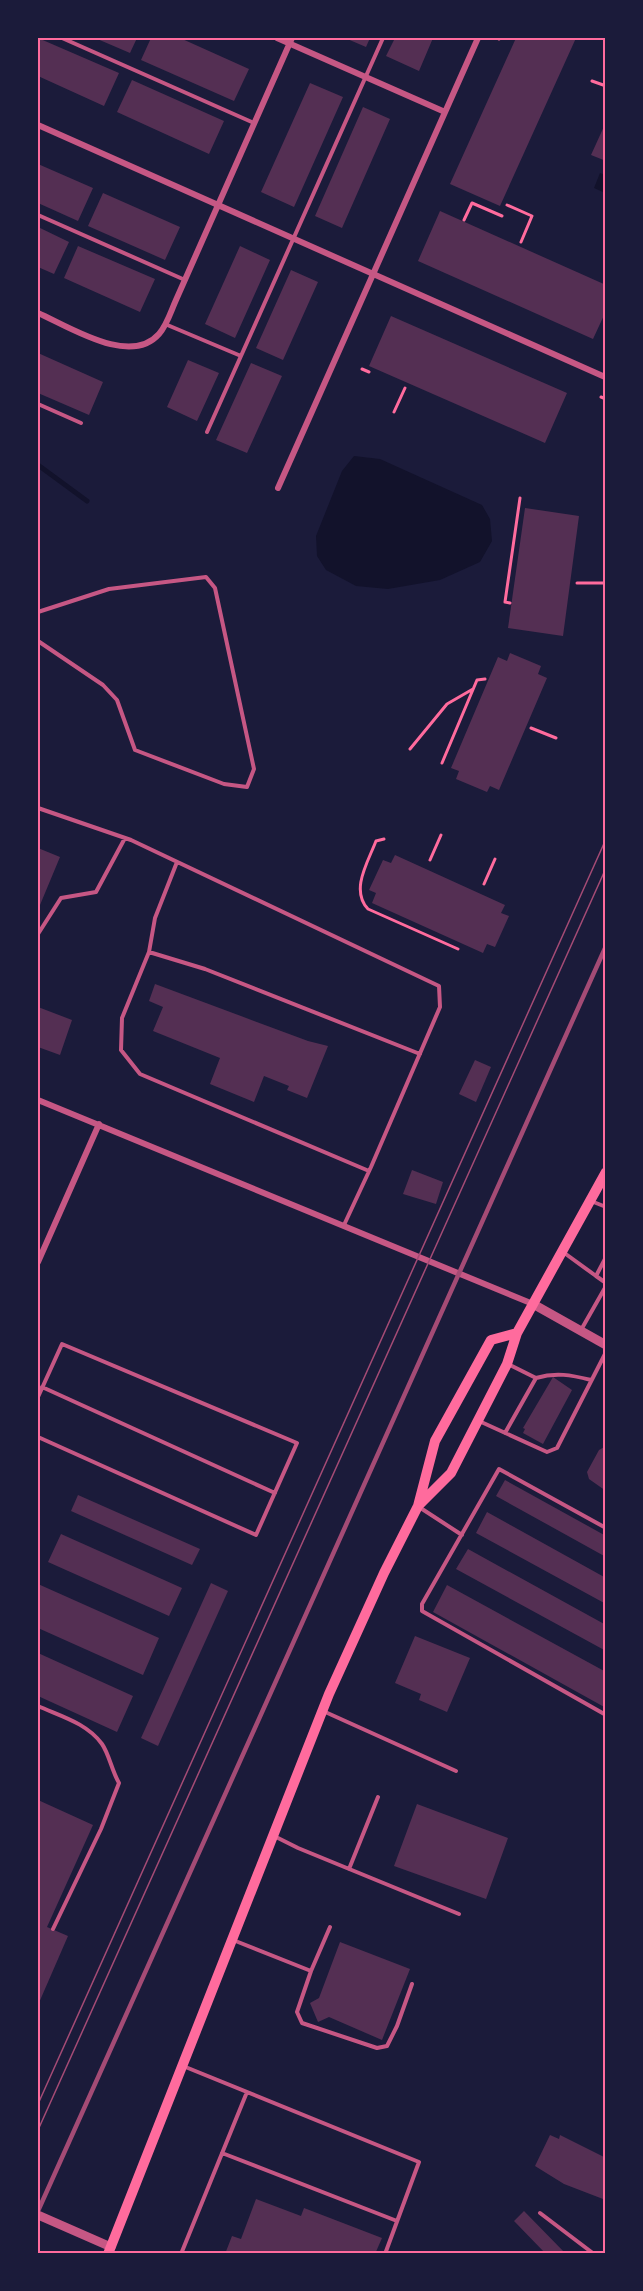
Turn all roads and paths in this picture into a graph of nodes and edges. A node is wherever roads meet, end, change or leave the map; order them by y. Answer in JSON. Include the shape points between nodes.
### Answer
{"nodes":[{"id":1,"x":62,"y":38,"type":"edge"},
{"id":2,"x":277,"y":38,"type":"edge"},
{"id":3,"x":383,"y":38,"type":"edge"},
{"id":4,"x":478,"y":38,"type":"edge"},
{"id":5,"x":291,"y":40,"type":"edge"},
{"id":6,"x":365,"y":77,"type":"junction"},
{"id":7,"x":592,"y":81,"type":"dead end"},
{"id":8,"x":606,"y":86,"type":"edge"},
{"id":9,"x":445,"y":112,"type":"junction"},
{"id":10,"x":254,"y":123,"type":"junction"},
{"id":11,"x":38,"y":125,"type":"edge"},
{"id":12,"x":218,"y":205,"type":"junction"},
{"id":13,"x":507,"y":205,"type":"dead end"},
{"id":14,"x":38,"y":215,"type":"edge"},
{"id":15,"x":502,"y":216,"type":"dead end"},
{"id":16,"x":464,"y":220,"type":"dead end"},
{"id":17,"x":293,"y":239,"type":"junction"},
{"id":18,"x":520,"y":242,"type":"dead end"},
{"id":19,"x":373,"y":274,"type":"junction"},
{"id":20,"x":185,"y":280,"type":"junction"},
{"id":21,"x":38,"y":313,"type":"edge"},
{"id":22,"x":165,"y":324,"type":"junction"},
{"id":23,"x":241,"y":356,"type":"junction"},
{"id":24,"x":362,"y":369,"type":"dead end"},
{"id":25,"x":369,"y":372,"type":"dead end"},
{"id":26,"x":605,"y":377,"type":"edge"},
{"id":27,"x":405,"y":388,"type":"dead end"},
{"id":28,"x":38,"y":404,"type":"edge"},
{"id":29,"x":394,"y":412,"type":"dead end"},
{"id":30,"x":81,"y":423,"type":"dead end"},
{"id":31,"x":207,"y":432,"type":"dead end"},
{"id":32,"x":278,"y":488,"type":"dead end"},
{"id":33,"x":520,"y":498,"type":"dead end"},
{"id":34,"x":605,"y":583,"type":"edge"},
{"id":35,"x":577,"y":584,"type":"dead end"},
{"id":36,"x":510,"y":603,"type":"dead end"},
{"id":37,"x":38,"y":612,"type":"edge"},
{"id":38,"x":38,"y":641,"type":"edge"},
{"id":39,"x":485,"y":679,"type":"dead end"},
{"id":40,"x":475,"y":688,"type":"junction"},
{"id":41,"x":531,"y":728,"type":"dead end"},
{"id":42,"x":556,"y":738,"type":"dead end"},
{"id":43,"x":410,"y":749,"type":"dead end"},
{"id":44,"x":442,"y":763,"type":"dead end"},
{"id":45,"x":38,"y":808,"type":"edge"},
{"id":46,"x":441,"y":835,"type":"dead end"},
{"id":47,"x":125,"y":838,"type":"junction"},
{"id":48,"x":384,"y":839,"type":"dead end"},
{"id":49,"x":495,"y":859,"type":"dead end"},
{"id":50,"x":430,"y":860,"type":"dead end"},
{"id":51,"x":177,"y":862,"type":"junction"},
{"id":52,"x":484,"y":884,"type":"dead end"},
{"id":53,"x":38,"y":934,"type":"edge"},
{"id":54,"x":458,"y":949,"type":"dead end"},
{"id":55,"x":149,"y":952,"type":"junction"},
{"id":56,"x":420,"y":1054,"type":"junction"},
{"id":57,"x":38,"y":1100,"type":"edge"},
{"id":58,"x":99,"y":1124,"type":"junction"},
{"id":59,"x":369,"y":1171,"type":"junction"},
{"id":60,"x":606,"y":1172,"type":"edge"},
{"id":61,"x":591,"y":1200,"type":"junction"},
{"id":62,"x":606,"y":1207,"type":"edge"},
{"id":63,"x":344,"y":1225,"type":"junction"},
{"id":64,"x":562,"y":1252,"type":"junction"},
{"id":65,"x":606,"y":1257,"type":"edge"},
{"id":66,"x":38,"y":1262,"type":"edge"},
{"id":67,"x":596,"y":1276,"type":"junction"},
{"id":68,"x":606,"y":1284,"type":"edge"},
{"id":69,"x":533,"y":1304,"type":"junction"},
{"id":70,"x":580,"y":1330,"type":"junction"},
{"id":71,"x":517,"y":1333,"type":"junction"},
{"id":72,"x":606,"y":1345,"type":"edge"},
{"id":73,"x":606,"y":1352,"type":"edge"},
{"id":74,"x":507,"y":1364,"type":"junction"},
{"id":75,"x":536,"y":1378,"type":"junction"},
{"id":76,"x":591,"y":1380,"type":"junction"},
{"id":77,"x":42,"y":1388,"type":"junction"},
{"id":78,"x":38,"y":1397,"type":"edge"},
{"id":79,"x":478,"y":1421,"type":"junction"},
{"id":80,"x":505,"y":1433,"type":"junction"},
{"id":81,"x":38,"y":1437,"type":"edge"},
{"id":82,"x":274,"y":1492,"type":"junction"},
{"id":83,"x":418,"y":1506,"type":"junction"},
{"id":84,"x":606,"y":1528,"type":"edge"},
{"id":85,"x":462,"y":1535,"type":"junction"},
{"id":86,"x":38,"y":1706,"type":"edge"},
{"id":87,"x":322,"y":1711,"type":"junction"},
{"id":88,"x":606,"y":1714,"type":"edge"},
{"id":89,"x":456,"y":1771,"type":"dead end"},
{"id":90,"x":378,"y":1797,"type":"dead end"},
{"id":91,"x":274,"y":1835,"type":"junction"},
{"id":92,"x":350,"y":1869,"type":"junction"},
{"id":93,"x":459,"y":1914,"type":"dead end"},
{"id":94,"x":330,"y":1927,"type":"dead end"},
{"id":95,"x":53,"y":1929,"type":"dead end"},
{"id":96,"x":232,"y":1939,"type":"junction"},
{"id":97,"x":311,"y":1971,"type":"junction"},
{"id":98,"x":412,"y":1983,"type":"dead end"},
{"id":99,"x":182,"y":2066,"type":"junction"},
{"id":100,"x":247,"y":2092,"type":"junction"},
{"id":101,"x":222,"y":2153,"type":"junction"},
{"id":102,"x":540,"y":2213,"type":"dead end"},
{"id":103,"x":38,"y":2215,"type":"edge"},
{"id":104,"x":397,"y":2222,"type":"junction"},
{"id":105,"x":110,"y":2250,"type":"edge"},
{"id":106,"x":181,"y":2253,"type":"edge"},
{"id":107,"x":385,"y":2253,"type":"edge"},
{"id":108,"x":594,"y":2253,"type":"edge"}],
"edges":[{"from":1,"to":10,"type":"lane"},
{"from":2,"to":5,"type":"street"},
{"from":3,"to":6,"type":"lane"},
{"from":4,"to":9,"type":"street"},
{"from":5,"to":6,"type":"street"},
{"from":5,"to":10,"type":"street"},
{"from":6,"to":9,"type":"street"},
{"from":6,"to":17,"type":"lane"},
{"from":7,"to":8,"type":"path"},
{"from":9,"to":19,"type":"street"},
{"from":10,"to":12,"type":"street"},
{"from":11,"to":12,"type":"street"},
{"from":12,"to":17,"type":"street"},
{"from":12,"to":20,"type":"street"},
{"from":13,"to":18,"type":"path","via":[[532,216]]},
{"from":14,"to":20,"type":"lane"},
{"from":15,"to":16,"type":"path","via":[[472,203]]},
{"from":17,"to":19,"type":"street"},
{"from":17,"to":23,"type":"lane"},
{"from":19,"to":26,"type":"street"},
{"from":19,"to":32,"type":"street"},
{"from":20,"to":22,"type":"street"},
{"from":21,"to":22,"type":"street","via":[[110,345],[127,347],[144,345]]},
{"from":22,"to":23,"type":"lane"},
{"from":23,"to":31,"type":"lane"},
{"from":24,"to":25,"type":"path"},
{"from":27,"to":29,"type":"path"},
{"from":28,"to":30,"type":"lane"},
{"from":33,"to":36,"type":"path","via":[[505,602]]},
{"from":34,"to":35,"type":"path"},
{"from":37,"to":38,"type":"lane","via":[[109,589],[206,576],[215,588],[254,769],[248,787],[224,784],[135,750],[117,700],[103,685]]},
{"from":39,"to":40,"type":"path","via":[[477,680]]},
{"from":40,"to":43,"type":"path","via":[[447,704]]},
{"from":40,"to":44,"type":"path"},
{"from":41,"to":42,"type":"path"},
{"from":45,"to":47,"type":"lane"},
{"from":46,"to":50,"type":"path"},
{"from":47,"to":51,"type":"lane"},
{"from":47,"to":53,"type":"lane","via":[[96,892],[60,898]]},
{"from":48,"to":54,"type":"path","via":[[376,841],[363,874],[360,901],[368,909]]},
{"from":49,"to":52,"type":"path"},
{"from":51,"to":55,"type":"lane","via":[[155,918]]},
{"from":51,"to":56,"type":"lane","via":[[439,986],[440,1007]]},
{"from":55,"to":56,"type":"lane","via":[[205,969]]},
{"from":55,"to":59,"type":"lane","via":[[122,1018],[121,1050],[140,1074]]},
{"from":56,"to":59,"type":"lane"},
{"from":57,"to":58,"type":"street"},
{"from":58,"to":63,"type":"street"},
{"from":58,"to":66,"type":"street"},
{"from":59,"to":63,"type":"lane"},
{"from":60,"to":61,"type":"main road"},
{"from":61,"to":62,"type":"lane"},
{"from":61,"to":64,"type":"main road"},
{"from":63,"to":69,"type":"street"},
{"from":64,"to":67,"type":"lane"},
{"from":64,"to":69,"type":"main road"},
{"from":65,"to":67,"type":"lane"},
{"from":67,"to":68,"type":"lane"},
{"from":68,"to":70,"type":"lane"},
{"from":69,"to":70,"type":"street"},
{"from":69,"to":71,"type":"main road"},
{"from":70,"to":72,"type":"street"},
{"from":71,"to":74,"type":"main road"},
{"from":71,"to":83,"type":"main road","via":[[491,1340],[435,1441]]},
{"from":73,"to":76,"type":"lane"},
{"from":74,"to":75,"type":"lane"},
{"from":74,"to":79,"type":"main road"},
{"from":75,"to":76,"type":"lane","via":[[566,1374]]},
{"from":75,"to":80,"type":"lane"},
{"from":76,"to":80,"type":"lane","via":[[557,1448],[547,1452]]},
{"from":77,"to":78,"type":"lane"},
{"from":77,"to":82,"type":"lane"},
{"from":77,"to":82,"type":"lane","via":[[62,1344],[297,1443]]},
{"from":79,"to":80,"type":"lane"},
{"from":79,"to":83,"type":"main road","via":[[451,1473]]},
{"from":81,"to":82,"type":"lane","via":[[256,1535]]},
{"from":83,"to":85,"type":"lane"},
{"from":83,"to":87,"type":"main road"},
{"from":84,"to":85,"type":"lane","via":[[499,1469]]},
{"from":85,"to":88,"type":"lane","via":[[424,1598],[422,1611]]},
{"from":86,"to":95,"type":"lane","via":[[83,1726],[102,1745],[119,1782]]},
{"from":87,"to":89,"type":"lane"},
{"from":87,"to":91,"type":"main road"},
{"from":90,"to":92,"type":"lane"},
{"from":91,"to":92,"type":"lane"},
{"from":91,"to":96,"type":"main road"},
{"from":92,"to":93,"type":"lane"},
{"from":94,"to":97,"type":"lane"},
{"from":96,"to":97,"type":"lane"},
{"from":96,"to":99,"type":"main road"},
{"from":97,"to":98,"type":"lane","via":[[297,2012],[302,2023],[378,2049],[387,2046]]},
{"from":99,"to":100,"type":"lane"},
{"from":99,"to":105,"type":"main road"},
{"from":100,"to":101,"type":"lane"},
{"from":100,"to":104,"type":"lane","via":[[419,2162]]},
{"from":101,"to":104,"type":"lane"},
{"from":101,"to":106,"type":"lane"},
{"from":102,"to":108,"type":"lane"},
{"from":103,"to":105,"type":"street"},
{"from":104,"to":107,"type":"lane"}]}
